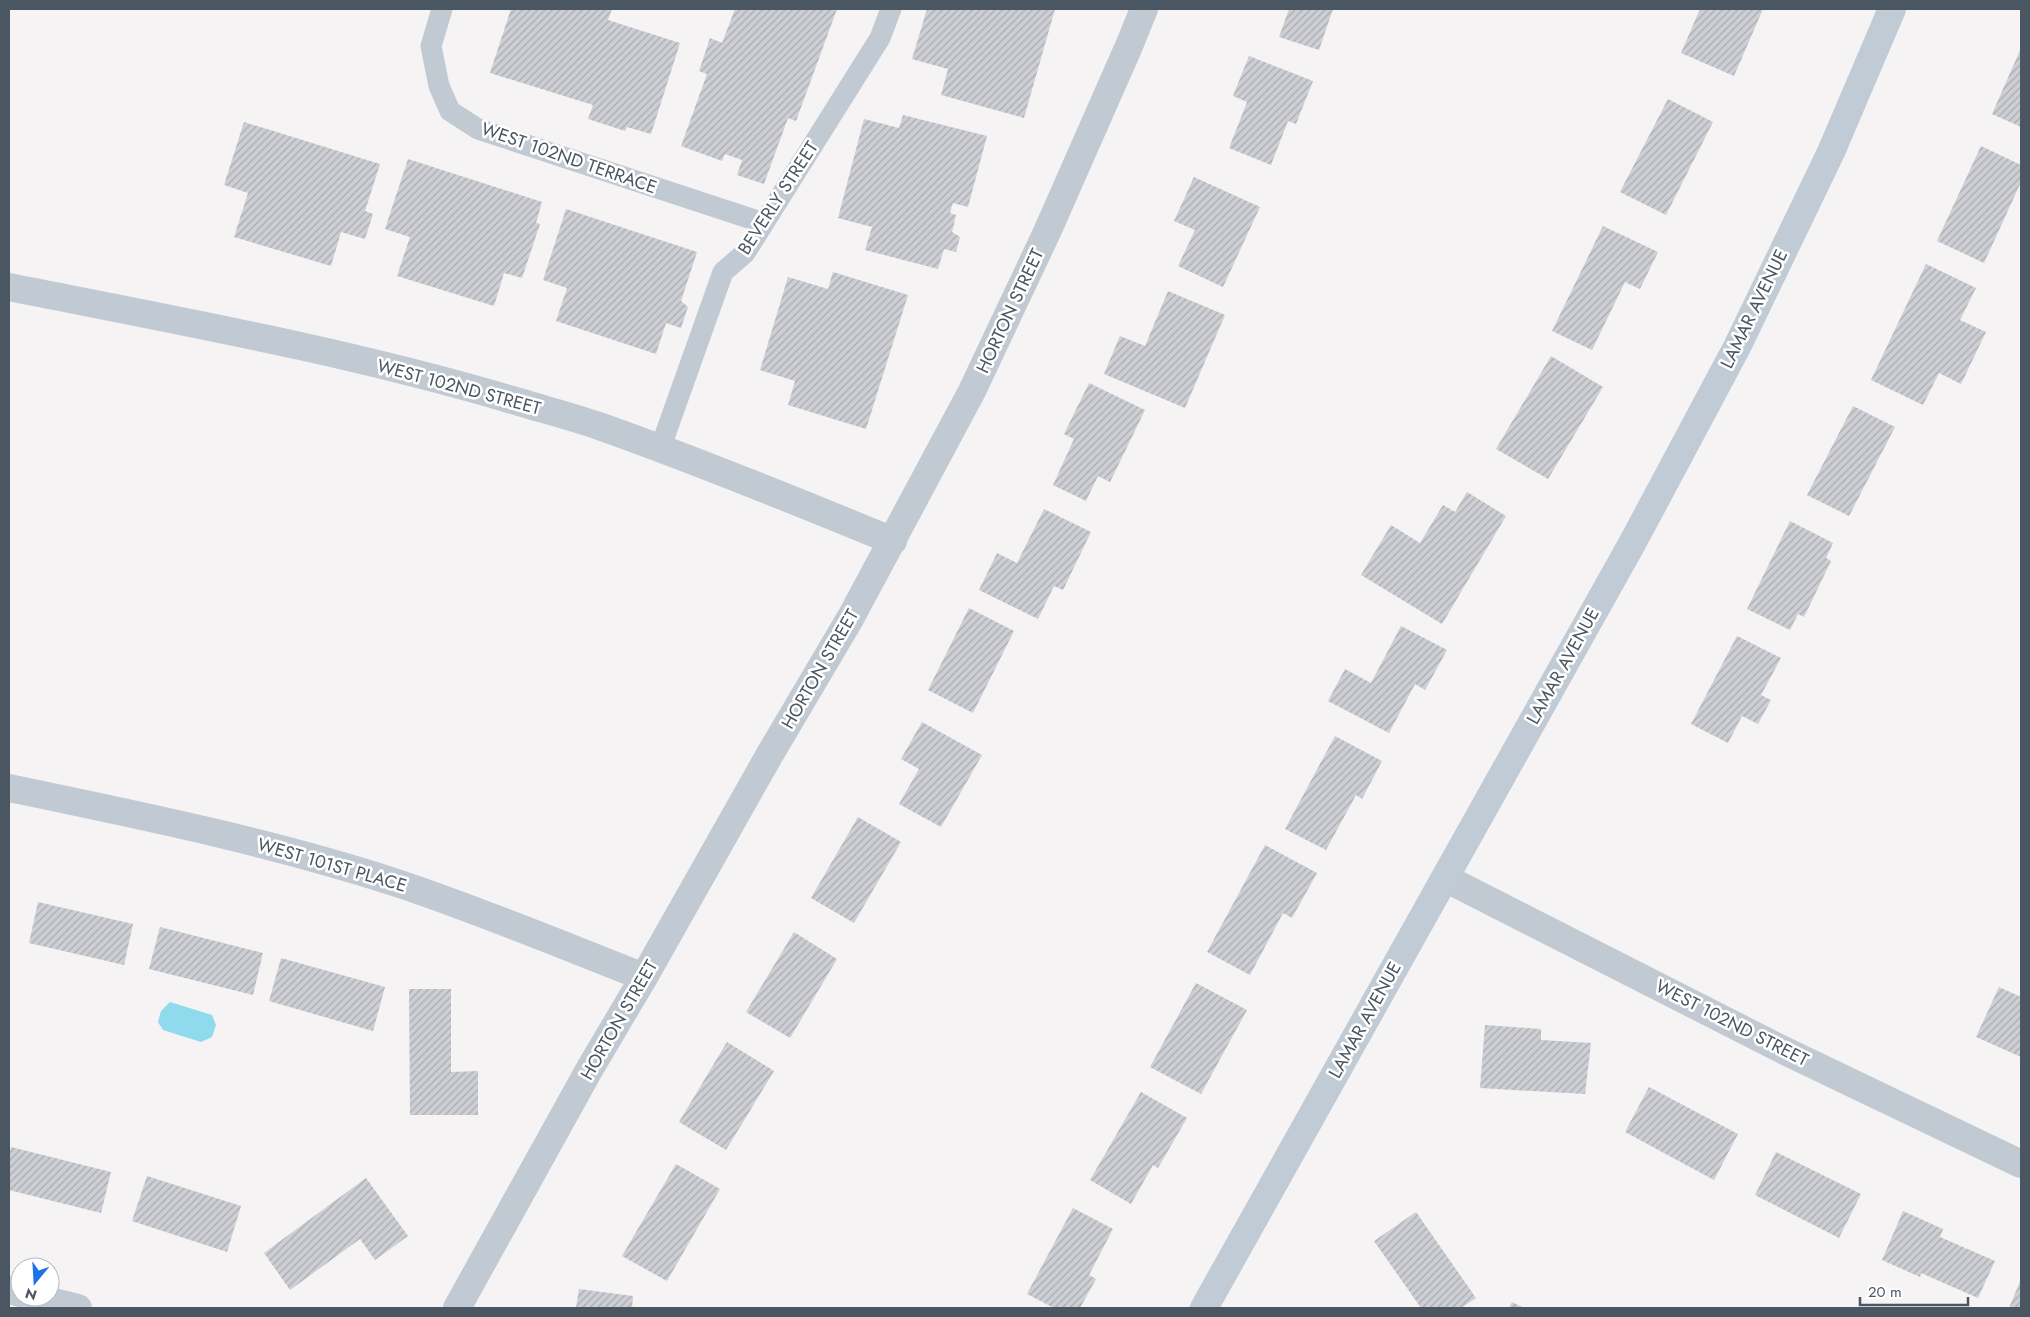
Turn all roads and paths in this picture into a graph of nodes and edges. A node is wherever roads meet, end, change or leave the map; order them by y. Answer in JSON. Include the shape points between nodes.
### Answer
{"nodes":[{"id":1,"x":442,"y":9,"type":"edge"},
{"id":2,"x":891,"y":9,"type":"edge"},
{"id":3,"x":1144,"y":9,"type":"edge"},
{"id":4,"x":1892,"y":9,"type":"edge"},
{"id":5,"x":764,"y":223,"type":"junction"},
{"id":6,"x":9,"y":287,"type":"edge"},
{"id":7,"x":660,"y":449,"type":"junction"},
{"id":8,"x":893,"y":541,"type":"junction"},
{"id":9,"x":9,"y":788,"type":"edge"},
{"id":10,"x":1445,"y":878,"type":"junction"},
{"id":11,"x":644,"y":977,"type":"junction"},
{"id":12,"x":2021,"y":1164,"type":"edge"},
{"id":13,"x":60,"y":1303,"type":"edge"},
{"id":14,"x":78,"y":1308,"type":"edge"},
{"id":15,"x":457,"y":1308,"type":"edge"},
{"id":16,"x":1204,"y":1308,"type":"edge"}],
"edges":[{"from":1,"to":5,"type":"lane","name":"WEST 102ND TERRACE","via":[[431,46],[439,86],[450,111],[478,129]]},
{"from":2,"to":5,"type":"lane","name":"BEVERLY STREET","via":[[880,38]]},
{"from":3,"to":8,"type":"street","name":"HORTON STREET","via":[[1048,232],[972,391]]},
{"from":4,"to":10,"type":"street","name":"LAMAR AVENUE","via":[[1830,152],[1737,347],[1634,540]]},
{"from":5,"to":7,"type":"lane","name":"BEVERLY STREET","via":[[745,253],[724,272]]},
{"from":6,"to":7,"type":"street","name":"WEST 102ND STREET","via":[[359,359],[579,420]]},
{"from":7,"to":8,"type":"street","name":"WEST 102ND STREET"},
{"from":8,"to":11,"type":"street","name":"HORTON STREET"},
{"from":9,"to":11,"type":"street","name":"WEST 101ST PLACE","via":[[253,842],[396,883]]},
{"from":10,"to":12,"type":"street","name":"WEST 102ND STREET","via":[[1785,1051]]},
{"from":10,"to":16,"type":"street","name":"LAMAR AVENUE"},
{"from":11,"to":15,"type":"street","name":"HORTON STREET"},
{"from":13,"to":14,"type":"street"}]}
